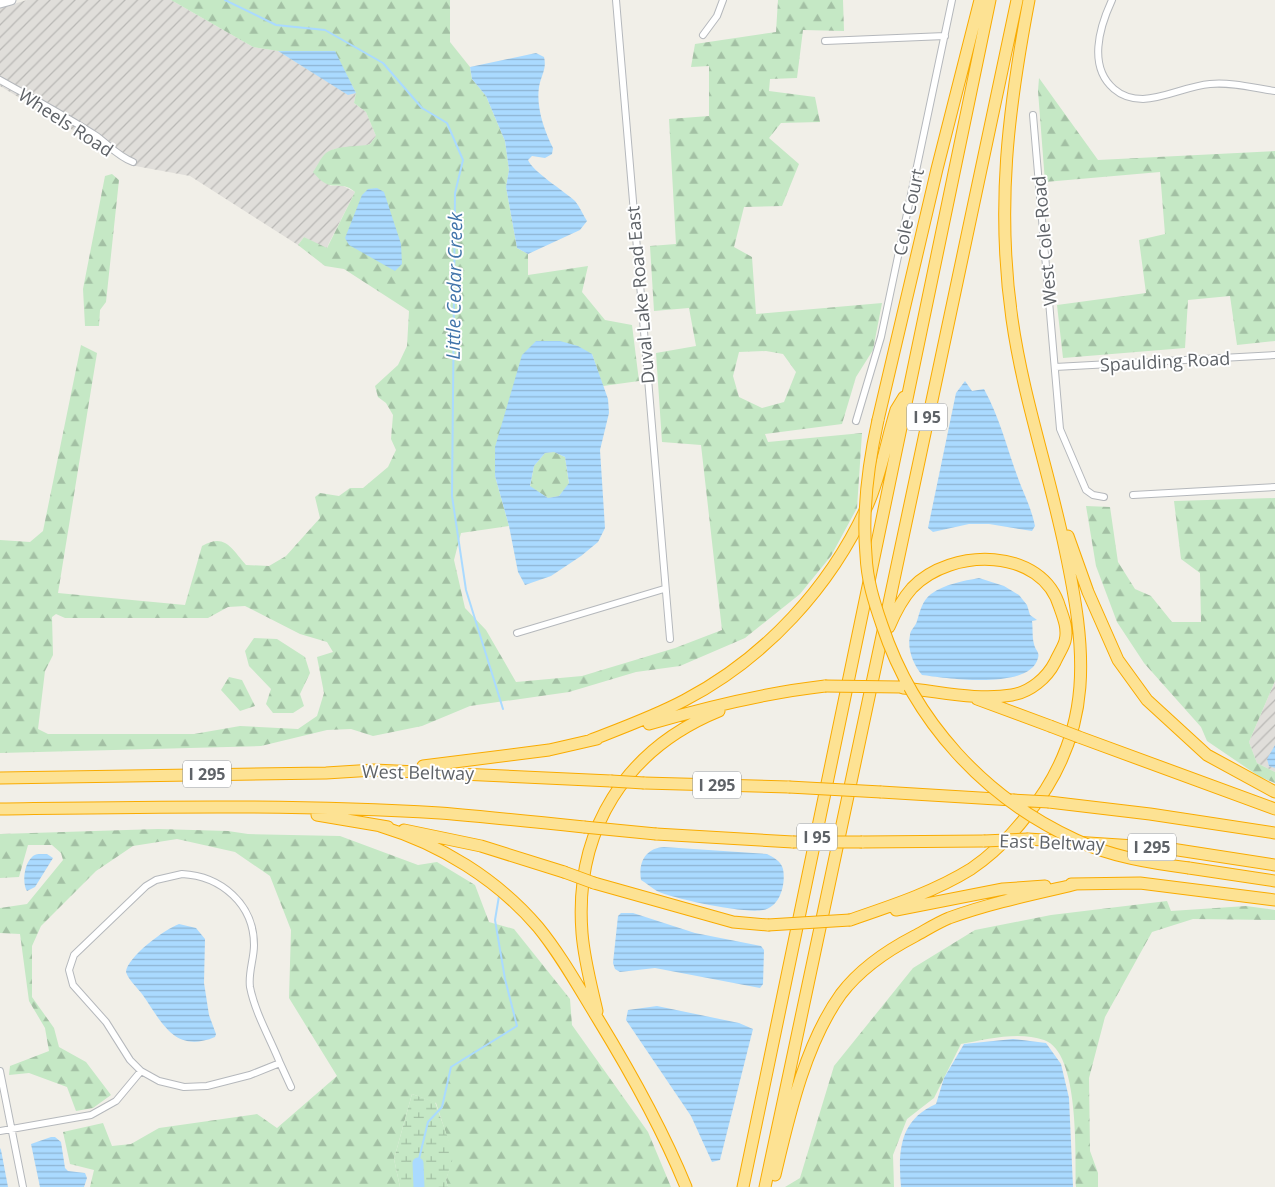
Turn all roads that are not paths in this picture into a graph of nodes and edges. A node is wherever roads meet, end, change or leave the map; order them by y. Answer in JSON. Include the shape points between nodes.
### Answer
{"nodes":[{"id":1,"x":11,"y":0,"type":"edge"},
{"id":2,"x":616,"y":0,"type":"edge"},
{"id":3,"x":723,"y":0,"type":"edge"},
{"id":4,"x":952,"y":0,"type":"edge"},
{"id":5,"x":980,"y":0,"type":"edge"},
{"id":6,"x":990,"y":0,"type":"edge"},
{"id":7,"x":1017,"y":0,"type":"edge"},
{"id":8,"x":1029,"y":0,"type":"edge"},
{"id":9,"x":1112,"y":0,"type":"edge"},
{"id":10,"x":0,"y":3,"type":"edge"},
{"id":11,"x":703,"y":35,"type":"dead end"},
{"id":12,"x":945,"y":36,"type":"junction"},
{"id":13,"x":826,"y":42,"type":"dead end"},
{"id":14,"x":0,"y":80,"type":"edge"},
{"id":15,"x":1275,"y":91,"type":"edge"},
{"id":16,"x":1033,"y":115,"type":"dead end"},
{"id":17,"x":133,"y":162,"type":"dead end"},
{"id":18,"x":1275,"y":355,"type":"edge"},
{"id":19,"x":1055,"y":367,"type":"junction"},
{"id":20,"x":909,"y":389,"type":"junction"},
{"id":21,"x":856,"y":421,"type":"dead end"},
{"id":22,"x":1275,"y":487,"type":"edge"},
{"id":23,"x":1054,"y":495,"type":"junction"},
{"id":24,"x":1133,"y":495,"type":"dead end"},
{"id":25,"x":1104,"y":497,"type":"dead end"},
{"id":26,"x":664,"y":589,"type":"junction"},
{"id":27,"x":517,"y":633,"type":"dead end"},
{"id":28,"x":670,"y":640,"type":"dead end"},
{"id":29,"x":879,"y":649,"type":"junction"},
{"id":30,"x":786,"y":690,"type":"junction"},
{"id":31,"x":964,"y":694,"type":"junction"},
{"id":32,"x":591,"y":740,"type":"junction"},
{"id":33,"x":374,"y":770,"type":"junction"},
{"id":34,"x":0,"y":778,"type":"edge"},
{"id":35,"x":835,"y":789,"type":"joint"},
{"id":36,"x":1275,"y":792,"type":"edge"},
{"id":37,"x":178,"y":806,"type":"junction"},
{"id":38,"x":0,"y":809,"type":"edge"},
{"id":39,"x":1275,"y":809,"type":"edge"},
{"id":40,"x":380,"y":826,"type":"junction"},
{"id":41,"x":1275,"y":833,"type":"edge"},
{"id":42,"x":1275,"y":865,"type":"edge"},
{"id":43,"x":1275,"y":881,"type":"edge"},
{"id":44,"x":1076,"y":884,"type":"junction"},
{"id":45,"x":1275,"y":900,"type":"edge"},
{"id":46,"x":850,"y":920,"type":"junction"},
{"id":47,"x":599,"y":1021,"type":"junction"},
{"id":48,"x":280,"y":1063,"type":"junction"},
{"id":49,"x":0,"y":1071,"type":"edge"},
{"id":50,"x":141,"y":1071,"type":"junction"},
{"id":51,"x":292,"y":1087,"type":"dead end"},
{"id":52,"x":12,"y":1130,"type":"junction"},
{"id":53,"x":0,"y":1131,"type":"edge"},
{"id":54,"x":23,"y":1187,"type":"edge"},
{"id":55,"x":686,"y":1187,"type":"edge"},
{"id":56,"x":743,"y":1187,"type":"edge"},
{"id":57,"x":765,"y":1187,"type":"edge"},
{"id":58,"x":772,"y":1187,"type":"edge"}],
"edges":[{"from":1,"to":10,"type":"main road"},
{"from":2,"to":26,"type":"street","name":"Duval Lake Road East"},
{"from":3,"to":11,"type":"street","via":[[717,16]]},
{"from":4,"to":12,"type":"street","name":"Cole Court"},
{"from":5,"to":43,"type":"highway","bridge":true,"via":[[871,452],[865,501],[868,576],[872,596],[896,662],[927,717],[953,750],[986,783],[1043,823],[1077,841],[1119,856]]},
{"from":6,"to":20,"type":"highway","number":"I 95"},
{"from":7,"to":29,"type":"highway","number":"I 95"},
{"from":8,"to":23,"type":"highway","via":[[1007,134],[1004,228],[1020,364]]},
{"from":9,"to":15,"type":"street","via":[[1099,45],[1099,66],[1107,82],[1123,96],[1149,98],[1225,83]]},
{"from":12,"to":13,"type":"street"},
{"from":12,"to":21,"type":"street","name":"Cole Court","via":[[881,337]]},
{"from":14,"to":17,"type":"street","name":"Wheels Road","via":[[69,119],[98,137],[121,157]]},
{"from":16,"to":19,"type":"street","name":"West Cole Road"},
{"from":18,"to":19,"type":"street","name":"Spaulding Road"},
{"from":19,"to":25,"type":"street","name":"West Cole Road","via":[[1060,429],[1086,490]]},
{"from":20,"to":32,"type":"highway","via":[[896,410],[869,503],[834,567],[801,609],[733,670],[687,699]]},
{"from":20,"to":56,"type":"highway","number":"I 95"},
{"from":22,"to":24,"type":"street"},
{"from":23,"to":36,"type":"highway","via":[[1088,592],[1118,660],[1147,700],[1207,755]]},
{"from":23,"to":46,"type":"highway","via":[[1081,643],[1076,714],[1063,757],[1032,809],[986,858],[908,900]]},
{"from":26,"to":27,"type":"street"},
{"from":26,"to":28,"type":"street","name":"Duval Lake Road East"},
{"from":29,"to":31,"type":"highway","via":[[896,611],[912,588],[939,568],[968,560],[989,559],[1018,565],[1040,575],[1056,594],[1066,626],[1065,642],[1051,670],[1034,687],[1013,695]]},
{"from":29,"to":57,"type":"highway","number":"I 95"},
{"from":30,"to":31,"type":"highway","bridge":true,"via":[[825,686],[900,687]]},
{"from":30,"to":32,"type":"highway","via":[[728,702]]},
{"from":30,"to":47,"type":"highway","via":[[692,722],[665,739],[621,784],[600,820],[589,853],[582,898],[582,932]]},
{"from":31,"to":39,"type":"highway","bridge":true},
{"from":32,"to":33,"type":"highway","via":[[549,750]]},
{"from":33,"to":34,"type":"highway","name":"West Beltway","number":"I 295"},
{"from":33,"to":35,"type":"highway","name":"West Beltway","number":"I 295","bridge":true},
{"from":35,"to":41,"type":"highway","name":"East Beltway","number":"I 295","bridge":true,"via":[[1048,802]]},
{"from":37,"to":38,"type":"highway","number":"I 295"},
{"from":37,"to":40,"type":"highway","via":[[323,816]]},
{"from":37,"to":42,"type":"highway","name":"East Beltway","number":"I 295","bridge":true,"via":[[440,813],[656,834],[793,842],[1028,839],[1165,848]]},
{"from":40,"to":46,"type":"highway","bridge":true,"via":[[481,846],[594,883],[733,922],[768,925]]},
{"from":40,"to":47,"type":"highway","via":[[432,846],[479,873],[516,904],[538,927],[564,963]]},
{"from":44,"to":45,"type":"highway","via":[[1140,883]]},
{"from":44,"to":46,"type":"highway","via":[[1003,889]]},
{"from":44,"to":58,"type":"highway","via":[[947,919],[900,944],[870,965],[842,994],[816,1041],[794,1094]]},
{"from":47,"to":55,"type":"highway","via":[[619,1052],[673,1155]]},
{"from":48,"to":50,"type":"street","via":[[250,1075],[196,1087],[170,1084]]},
{"from":48,"to":50,"type":"street","via":[[256,1007],[250,984],[253,936],[245,911],[230,891],[207,878],[169,876],[138,892],[74,955],[69,970],[72,985],[106,1022]]},
{"from":48,"to":51,"type":"street"},
{"from":49,"to":52,"type":"street"},
{"from":50,"to":52,"type":"street","via":[[116,1101],[97,1112]]},
{"from":52,"to":53,"type":"street"},
{"from":52,"to":54,"type":"street"}]}
